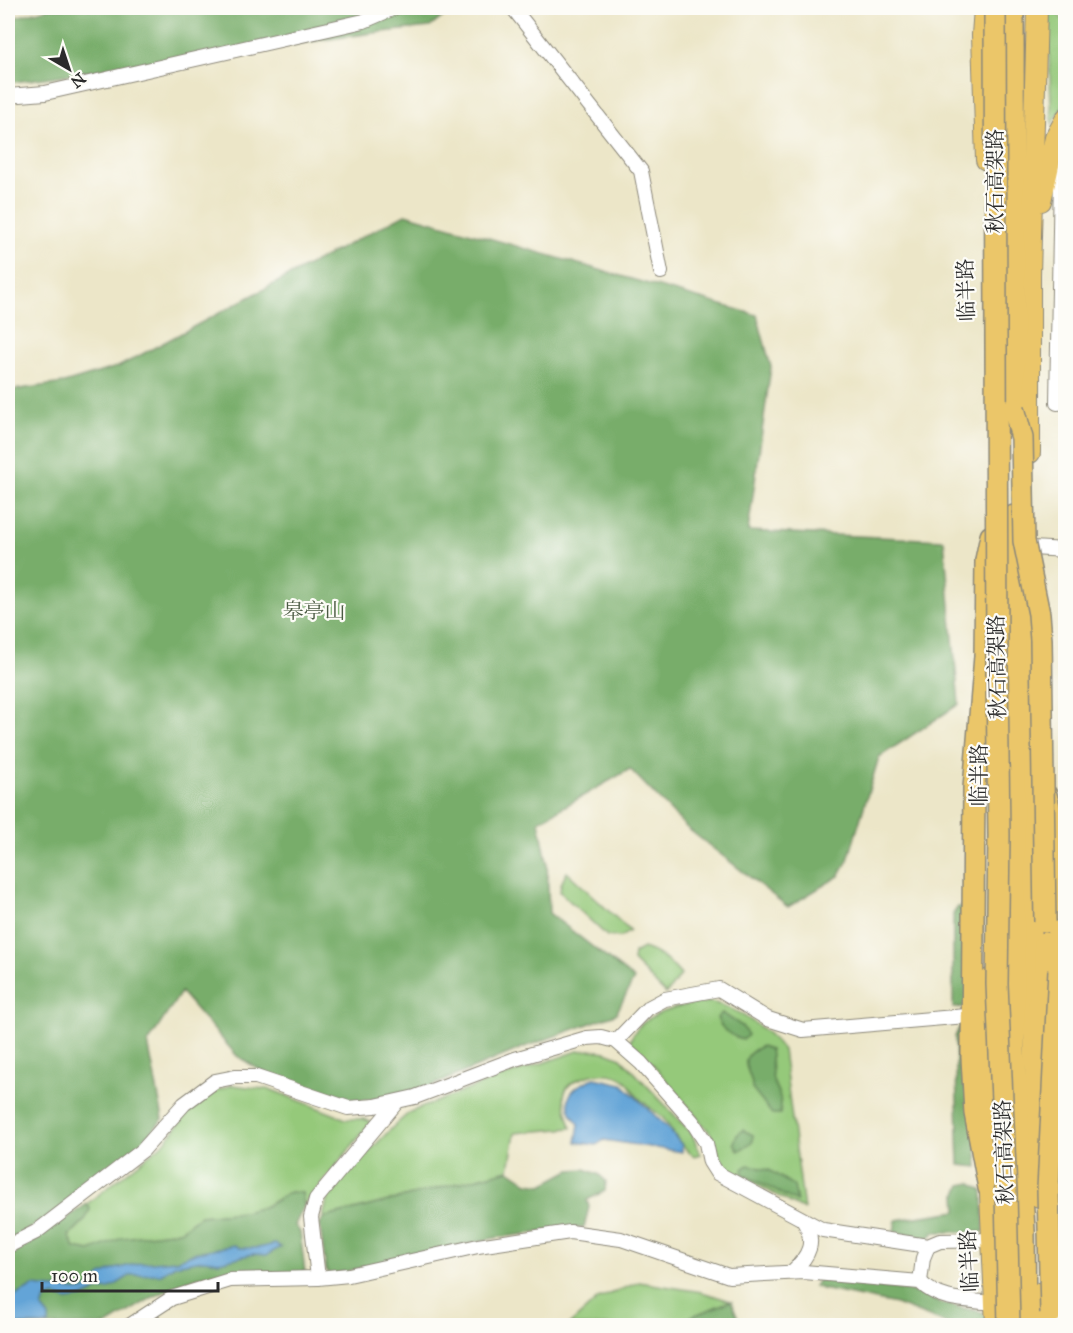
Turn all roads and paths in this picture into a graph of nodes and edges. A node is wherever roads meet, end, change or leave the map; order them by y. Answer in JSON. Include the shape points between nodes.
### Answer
{"nodes":[{"id":1,"x":394,"y":8,"type":"edge"},
{"id":2,"x":513,"y":8,"type":"edge"},
{"id":3,"x":984,"y":8,"type":"edge"},
{"id":4,"x":995,"y":8,"type":"edge"},
{"id":5,"x":1013,"y":8,"type":"edge"},
{"id":6,"x":1037,"y":8,"type":"edge"},
{"id":7,"x":8,"y":96,"type":"edge"},
{"id":8,"x":1065,"y":118,"type":"edge"},
{"id":9,"x":1065,"y":166,"type":"edge"},
{"id":10,"x":661,"y":272,"type":"dead end"},
{"id":11,"x":1030,"y":275,"type":"junction"},
{"id":12,"x":1065,"y":402,"type":"edge"},
{"id":13,"x":1014,"y":408,"type":"junction"},
{"id":14,"x":996,"y":506,"type":"junction"},
{"id":15,"x":1032,"y":548,"type":"junction"},
{"id":16,"x":1065,"y":550,"type":"edge"},
{"id":17,"x":1028,"y":700,"type":"junction"},
{"id":18,"x":1004,"y":758,"type":"junction"},
{"id":19,"x":986,"y":1015,"type":"junction"},
{"id":20,"x":1034,"y":1032,"type":"junction"},
{"id":21,"x":616,"y":1041,"type":"junction"},
{"id":22,"x":396,"y":1102,"type":"junction"},
{"id":23,"x":998,"y":1191,"type":"junction"},
{"id":24,"x":804,"y":1220,"type":"junction"},
{"id":25,"x":992,"y":1240,"type":"junction"},
{"id":26,"x":8,"y":1246,"type":"edge"},
{"id":27,"x":928,"y":1246,"type":"junction"},
{"id":28,"x":1041,"y":1264,"type":"junction"},
{"id":29,"x":792,"y":1272,"type":"junction"},
{"id":30,"x":318,"y":1278,"type":"junction"},
{"id":31,"x":1065,"y":1279,"type":"edge"},
{"id":32,"x":920,"y":1282,"type":"junction"},
{"id":33,"x":994,"y":1304,"type":"junction"},
{"id":34,"x":129,"y":1326,"type":"edge"},
{"id":35,"x":996,"y":1326,"type":"edge"},
{"id":36,"x":1009,"y":1326,"type":"edge"},
{"id":37,"x":1025,"y":1326,"type":"edge"},
{"id":38,"x":1042,"y":1326,"type":"edge"},
{"id":39,"x":1050,"y":1326,"type":"edge"}],
"edges":[{"from":1,"to":7,"type":"street","via":[[363,21],[45,93]]},
{"from":2,"to":10,"type":"street","via":[[641,171]]},
{"from":3,"to":18,"type":"main road","name":"临半路"},
{"from":4,"to":14,"type":"highway","name":"秋石高架路","bridge":true},
{"from":5,"to":13,"type":"highway","name":"秋石高架路"},
{"from":6,"to":11,"type":"main road"},
{"from":8,"to":11,"type":"main road","via":[[1055,138],[1044,187]]},
{"from":9,"to":12,"type":"street","via":[[1061,174],[1057,403]]},
{"from":11,"to":15,"type":"main road"},
{"from":13,"to":20,"type":"highway","bridge":true,"via":[[1022,438],[1024,541],[1041,640],[1045,973]]},
{"from":13,"to":37,"type":"highway","name":"秋石高架路","bridge":true,"via":[[1014,1049]]},
{"from":14,"to":23,"type":"highway","name":"秋石高架路","bridge":true},
{"from":14,"to":23,"type":"highway","bridge":true,"via":[[986,560],[985,656],[974,788],[972,1057],[975,1113]]},
{"from":15,"to":16,"type":"street"},
{"from":15,"to":17,"type":"main road"},
{"from":17,"to":20,"type":"main road"},
{"from":17,"to":39,"type":"highway","bridge":true,"via":[[1038,766],[1058,840],[1059,970],[1048,1189]]},
{"from":18,"to":19,"type":"main road","name":"临半路","via":[[1003,885]]},
{"from":18,"to":23,"type":"highway","bridge":true,"via":[[990,823],[989,878],[990,1082]]},
{"from":19,"to":21,"type":"street","via":[[802,1030],[768,1019],[719,989],[664,999],[648,1008]]},
{"from":19,"to":23,"type":"main road","name":"临半路"},
{"from":20,"to":28,"type":"main road"},
{"from":21,"to":22,"type":"street","via":[[587,1038]]},
{"from":21,"to":24,"type":"street","via":[[692,1121],[706,1143],[717,1173]]},
{"from":22,"to":26,"type":"street","via":[[348,1108],[256,1077],[215,1081],[184,1104],[143,1150],[36,1232]]},
{"from":22,"to":30,"type":"street","via":[[316,1200],[311,1218]]},
{"from":23,"to":25,"type":"main road","name":"临半路"},
{"from":23,"to":36,"type":"highway","name":"秋石高架路","bridge":true},
{"from":24,"to":27,"type":"street","via":[[823,1230]]},
{"from":24,"to":29,"type":"street","via":[[811,1239],[804,1261]]},
{"from":25,"to":27,"type":"street","via":[[940,1241]]},
{"from":25,"to":33,"type":"main road","name":"临半路"},
{"from":27,"to":32,"type":"street"},
{"from":28,"to":31,"type":"street"},
{"from":28,"to":38,"type":"main road"},
{"from":29,"to":30,"type":"street","via":[[729,1276],[621,1239],[570,1232]]},
{"from":29,"to":32,"type":"street"},
{"from":30,"to":34,"type":"street","via":[[230,1280],[172,1298]]},
{"from":32,"to":33,"type":"street","via":[[942,1298]]},
{"from":33,"to":35,"type":"main road","name":"临半路"}]}
